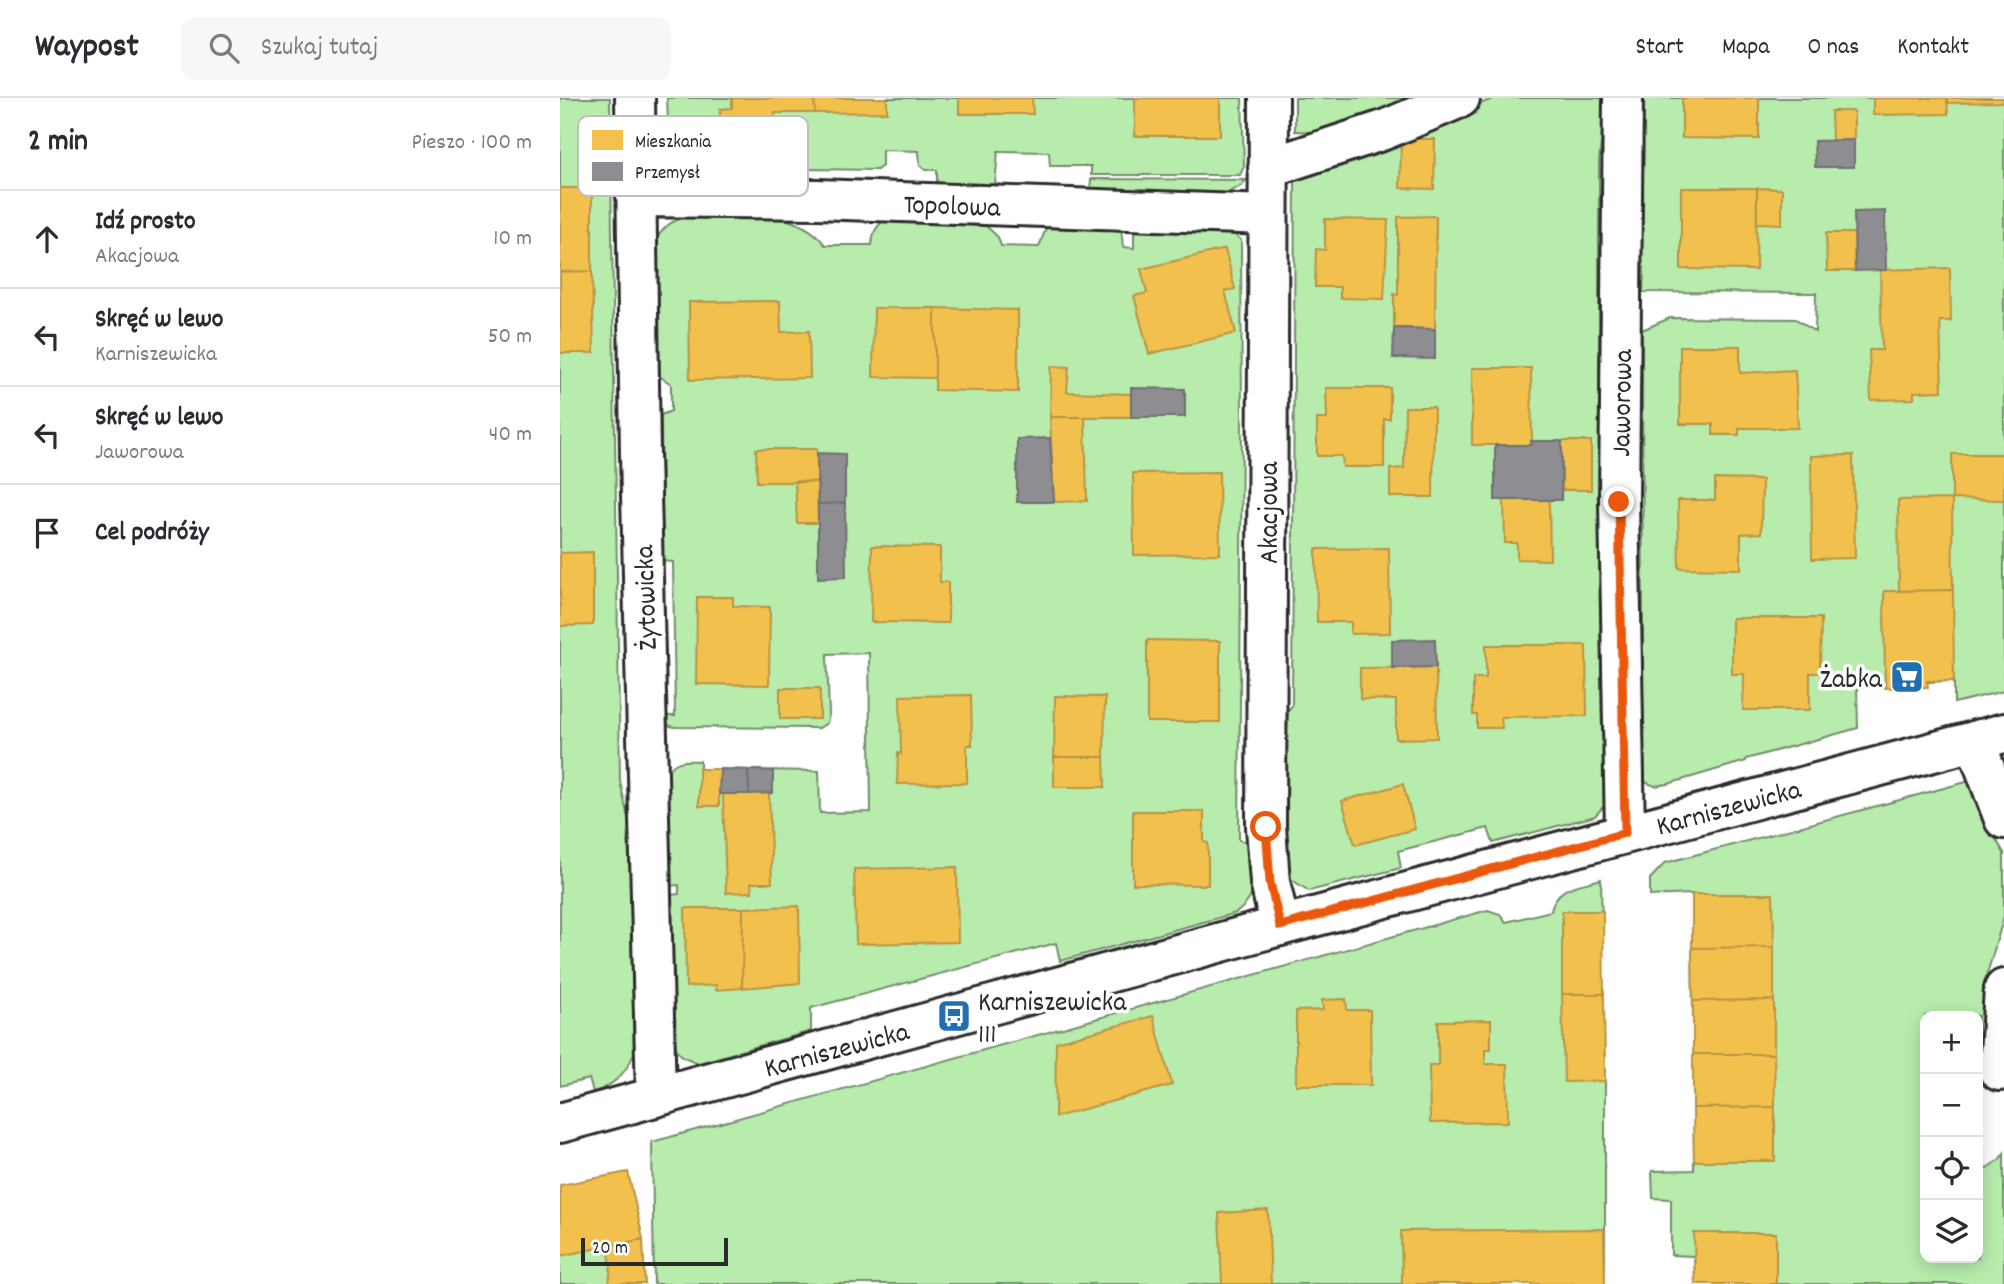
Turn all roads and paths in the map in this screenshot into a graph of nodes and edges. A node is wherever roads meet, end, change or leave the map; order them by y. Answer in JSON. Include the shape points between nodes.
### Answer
{"nodes":[{"id":1,"x":635,"y":98,"type":"edge"},
{"id":2,"x":1269,"y":98,"type":"edge"},
{"id":3,"x":1460,"y":98,"type":"edge"},
{"id":4,"x":1623,"y":98,"type":"edge"},
{"id":5,"x":635,"y":116,"type":"edge"},
{"id":6,"x":1268,"y":168,"type":"junction"},
{"id":7,"x":636,"y":197,"type":"joint"},
{"id":8,"x":1268,"y":215,"type":"junction"},
{"id":9,"x":1992,"y":736,"type":"edge"},
{"id":10,"x":2004,"y":819,"type":"edge"},
{"id":11,"x":1625,"y":833,"type":"junction"},
{"id":12,"x":1280,"y":926,"type":"junction"},
{"id":13,"x":2004,"y":989,"type":"edge"},
{"id":14,"x":1999,"y":1071,"type":"dead end"},
{"id":15,"x":656,"y":1097,"type":"junction"},
{"id":16,"x":560,"y":1123,"type":"edge"}],
"edges":[{"from":1,"to":5,"type":"street","name":"Żytowicka"},
{"from":2,"to":6,"type":"street","name":"Akacjowa"},
{"from":3,"to":6,"type":"street","via":[[1384,130]]},
{"from":4,"to":11,"type":"street","name":"Jaworowa","via":[[1619,502]]},
{"from":6,"to":8,"type":"street","name":"Akacjowa"},
{"from":7,"to":8,"type":"street","name":"Topolowa"},
{"from":7,"to":15,"type":"street","name":"Żytowicka"},
{"from":8,"to":12,"type":"street","name":"Akacjowa","via":[[1266,827],[1270,882]]},
{"from":9,"to":10,"type":"street","via":[[1984,768]]},
{"from":9,"to":11,"type":"street","name":"Karniszewicka"},
{"from":11,"to":12,"type":"street","name":"Karniszewicka"},
{"from":12,"to":15,"type":"street","name":"Karniszewicka"},
{"from":13,"to":14,"type":"street"},
{"from":15,"to":16,"type":"street","name":"Karniszewicka"}]}
